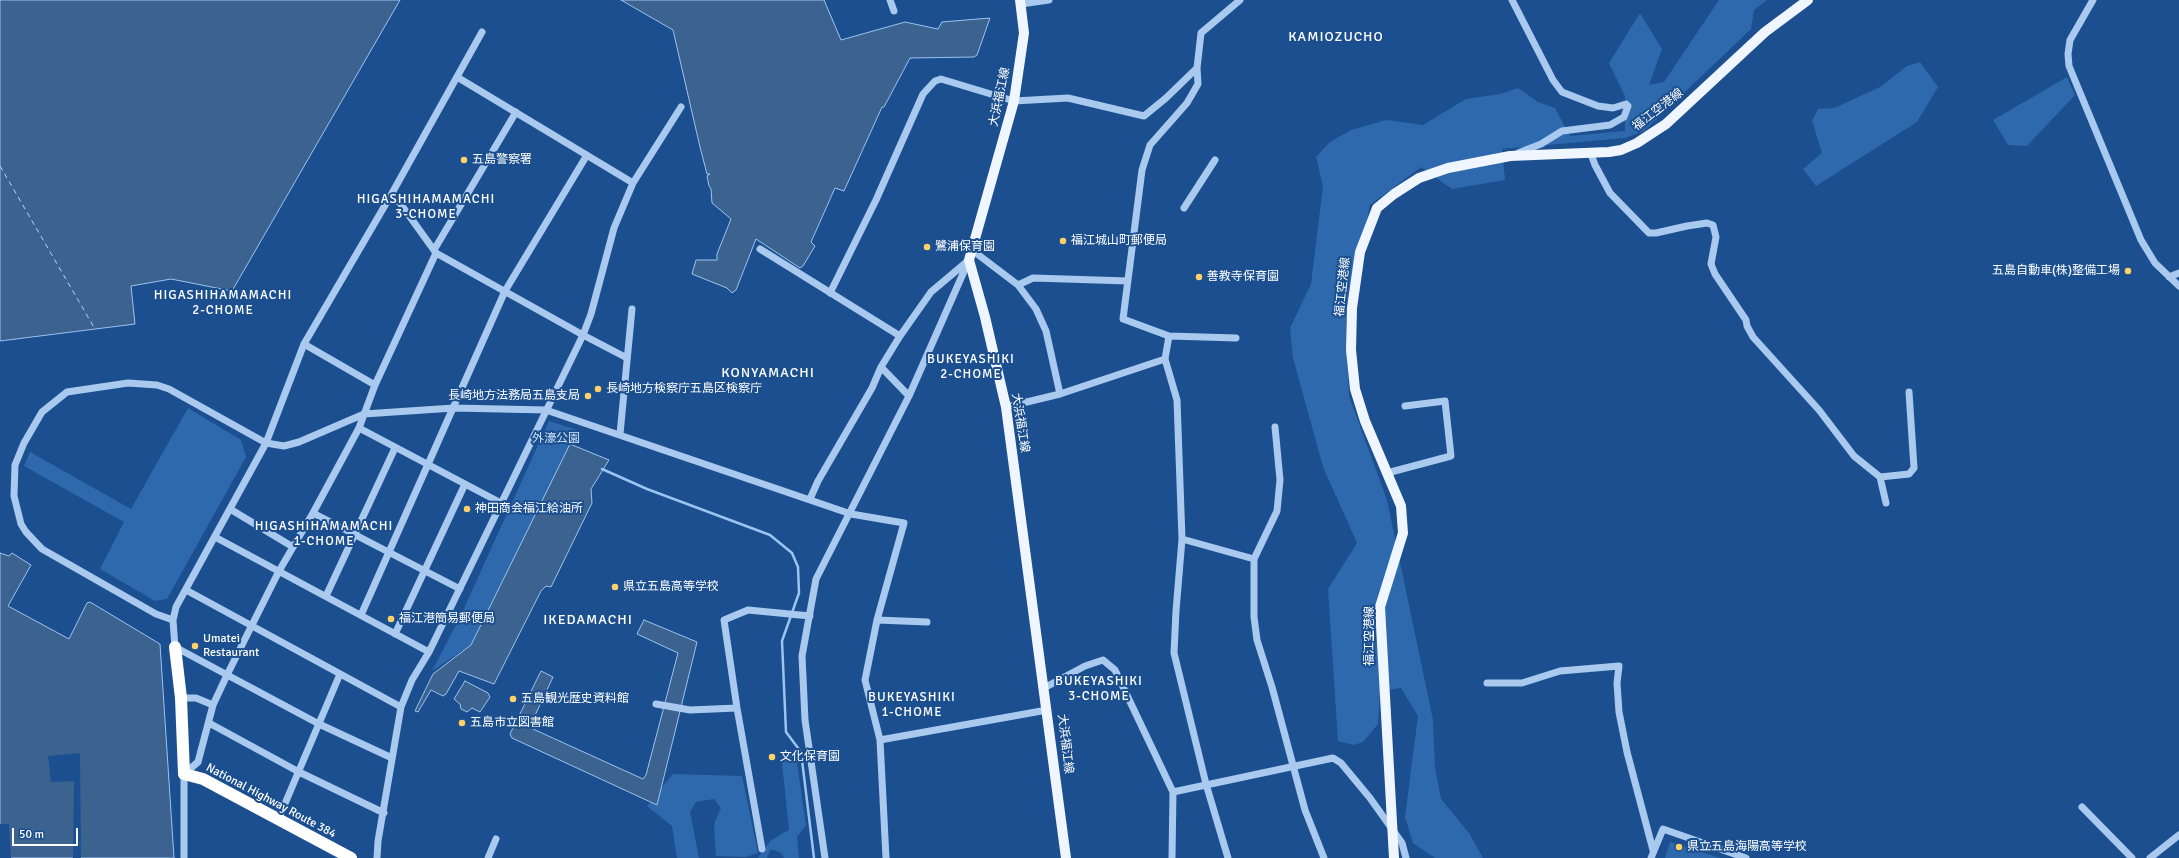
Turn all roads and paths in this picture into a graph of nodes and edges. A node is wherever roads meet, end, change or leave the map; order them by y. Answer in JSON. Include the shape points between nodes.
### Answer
{"nodes":[{"id":1,"x":890,"y":0,"type":"edge"},
{"id":2,"x":1049,"y":0,"type":"edge"},
{"id":3,"x":1240,"y":0,"type":"edge"},
{"id":4,"x":1512,"y":0,"type":"edge"},
{"id":5,"x":1808,"y":0,"type":"edge"},
{"id":6,"x":2093,"y":0,"type":"edge"},
{"id":7,"x":1020,"y":2,"type":"edge"},
{"id":8,"x":894,"y":11,"type":"dead end"},
{"id":9,"x":482,"y":32,"type":"dead end"},
{"id":10,"x":1197,"y":68,"type":"junction"},
{"id":11,"x":457,"y":77,"type":"junction"},
{"id":12,"x":1014,"y":102,"type":"junction"},
{"id":13,"x":681,"y":107,"type":"dead end"},
{"id":14,"x":516,"y":112,"type":"junction"},
{"id":15,"x":1591,"y":154,"type":"junction"},
{"id":16,"x":587,"y":155,"type":"junction"},
{"id":17,"x":1510,"y":156,"type":"junction"},
{"id":18,"x":1215,"y":160,"type":"dead end"},
{"id":19,"x":633,"y":183,"type":"junction"},
{"id":20,"x":391,"y":195,"type":"junction"},
{"id":21,"x":1184,"y":208,"type":"dead end"},
{"id":22,"x":760,"y":249,"type":"dead end"},
{"id":23,"x":435,"y":251,"type":"junction"},
{"id":24,"x":971,"y":255,"type":"junction"},
{"id":25,"x":2179,"y":273,"type":"edge"},
{"id":26,"x":2169,"y":278,"type":"junction"},
{"id":27,"x":1128,"y":282,"type":"junction"},
{"id":28,"x":1018,"y":285,"type":"junction"},
{"id":29,"x":2179,"y":286,"type":"edge"},
{"id":30,"x":505,"y":291,"type":"junction"},
{"id":31,"x":830,"y":293,"type":"junction"},
{"id":32,"x":632,"y":309,"type":"dead end"},
{"id":33,"x":583,"y":336,"type":"junction"},
{"id":34,"x":900,"y":336,"type":"junction"},
{"id":35,"x":1169,"y":336,"type":"junction"},
{"id":36,"x":1236,"y":338,"type":"dead end"},
{"id":37,"x":304,"y":344,"type":"junction"},
{"id":38,"x":627,"y":358,"type":"junction"},
{"id":39,"x":1165,"y":359,"type":"junction"},
{"id":40,"x":881,"y":367,"type":"junction"},
{"id":41,"x":374,"y":386,"type":"junction"},
{"id":42,"x":1909,"y":392,"type":"dead end"},
{"id":43,"x":1060,"y":394,"type":"junction"},
{"id":44,"x":909,"y":396,"type":"junction"},
{"id":45,"x":1405,"y":406,"type":"dead end"},
{"id":46,"x":1006,"y":407,"type":"junction"},
{"id":47,"x":454,"y":408,"type":"junction"},
{"id":48,"x":546,"y":410,"type":"junction"},
{"id":49,"x":364,"y":414,"type":"junction"},
{"id":50,"x":1275,"y":427,"type":"dead end"},
{"id":51,"x":359,"y":428,"type":"junction"},
{"id":52,"x":620,"y":434,"type":"junction"},
{"id":53,"x":266,"y":443,"type":"junction"},
{"id":54,"x":395,"y":448,"type":"junction"},
{"id":55,"x":429,"y":465,"type":"junction"},
{"id":56,"x":1387,"y":473,"type":"junction"},
{"id":57,"x":1880,"y":477,"type":"junction"},
{"id":58,"x":465,"y":484,"type":"junction"},
{"id":59,"x":810,"y":499,"type":"junction"},
{"id":60,"x":501,"y":503,"type":"junction"},
{"id":61,"x":1886,"y":503,"type":"dead end"},
{"id":62,"x":230,"y":509,"type":"junction"},
{"id":63,"x":313,"y":513,"type":"junction"},
{"id":64,"x":851,"y":514,"type":"junction"},
{"id":65,"x":355,"y":534,"type":"junction"},
{"id":66,"x":215,"y":537,"type":"junction"},
{"id":67,"x":1182,"y":539,"type":"junction"},
{"id":68,"x":293,"y":547,"type":"junction"},
{"id":69,"x":390,"y":552,"type":"junction"},
{"id":70,"x":1254,"y":559,"type":"junction"},
{"id":71,"x":279,"y":571,"type":"junction"},
{"id":72,"x":425,"y":571,"type":"junction"},
{"id":73,"x":460,"y":589,"type":"junction"},
{"id":74,"x":186,"y":590,"type":"junction"},
{"id":75,"x":326,"y":596,"type":"junction"},
{"id":76,"x":361,"y":616,"type":"junction"},
{"id":77,"x":810,"y":616,"type":"junction"},
{"id":78,"x":173,"y":620,"type":"junction"},
{"id":79,"x":878,"y":620,"type":"junction"},
{"id":80,"x":928,"y":622,"type":"dead end"},
{"id":81,"x":251,"y":625,"type":"junction"},
{"id":82,"x":395,"y":634,"type":"junction"},
{"id":83,"x":174,"y":647,"type":"junction"},
{"id":84,"x":430,"y":652,"type":"junction"},
{"id":85,"x":340,"y":674,"type":"junction"},
{"id":86,"x":227,"y":675,"type":"junction"},
{"id":87,"x":1487,"y":683,"type":"dead end"},
{"id":88,"x":1044,"y":688,"type":"junction"},
{"id":89,"x":181,"y":698,"type":"junction"},
{"id":90,"x":656,"y":704,"type":"dead end"},
{"id":91,"x":213,"y":705,"type":"junction"},
{"id":92,"x":401,"y":707,"type":"junction"},
{"id":93,"x":737,"y":708,"type":"junction"},
{"id":94,"x":1047,"y":710,"type":"junction"},
{"id":95,"x":209,"y":723,"type":"junction"},
{"id":96,"x":319,"y":724,"type":"junction"},
{"id":97,"x":880,"y":740,"type":"junction"},
{"id":98,"x":392,"y":758,"type":"junction"},
{"id":99,"x":1292,"y":766,"type":"junction"},
{"id":100,"x":299,"y":772,"type":"junction"},
{"id":101,"x":184,"y":774,"type":"junction"},
{"id":102,"x":1206,"y":784,"type":"junction"},
{"id":103,"x":1173,"y":792,"type":"junction"},
{"id":104,"x":2082,"y":807,"type":"dead end"},
{"id":105,"x":384,"y":813,"type":"junction"},
{"id":106,"x":278,"y":820,"type":"junction"},
{"id":107,"x":1392,"y":830,"type":"junction"},
{"id":108,"x":2179,"y":836,"type":"edge"},
{"id":109,"x":496,"y":839,"type":"dead end"},
{"id":110,"x":762,"y":849,"type":"dead end"},
{"id":111,"x":1653,"y":850,"type":"junction"},
{"id":112,"x":184,"y":858,"type":"edge"},
{"id":113,"x":351,"y":858,"type":"edge"},
{"id":114,"x":377,"y":858,"type":"edge"},
{"id":115,"x":488,"y":858,"type":"edge"},
{"id":116,"x":825,"y":858,"type":"edge"},
{"id":117,"x":886,"y":858,"type":"edge"},
{"id":118,"x":1066,"y":858,"type":"edge"},
{"id":119,"x":1172,"y":858,"type":"edge"},
{"id":120,"x":1228,"y":858,"type":"edge"},
{"id":121,"x":1324,"y":858,"type":"edge"},
{"id":122,"x":1394,"y":858,"type":"edge"},
{"id":123,"x":1406,"y":858,"type":"edge"},
{"id":124,"x":1651,"y":858,"type":"edge"},
{"id":125,"x":1746,"y":858,"type":"edge"},
{"id":126,"x":2132,"y":858,"type":"edge"},
{"id":127,"x":2150,"y":858,"type":"edge"}],
"edges":[{"from":1,"to":8,"type":"street"},
{"from":2,"to":7,"type":"street"},
{"from":3,"to":10,"type":"street","via":[[1201,33]]},
{"from":4,"to":17,"type":"street","via":[[1553,80],[1562,92],[1598,106],[1613,108],[1626,104],[1628,109],[1624,117],[1610,125],[1562,131],[1541,144]]},
{"from":5,"to":15,"type":"main road","name":"福江空港線","via":[[1765,32],[1684,108],[1649,136],[1621,150]]},
{"from":6,"to":26,"type":"street","via":[[2070,40],[2069,66],[2141,240],[2155,263]]},
{"from":7,"to":12,"type":"main road","name":"大浜福江線","via":[[1024,33]]},
{"from":9,"to":11,"type":"street"},
{"from":10,"to":12,"type":"street","via":[[1144,116],[1068,98]]},
{"from":10,"to":27,"type":"street","via":[[1198,84],[1187,103],[1150,145],[1142,170]]},
{"from":11,"to":14,"type":"street"},
{"from":11,"to":20,"type":"street"},
{"from":12,"to":24,"type":"main road","name":"大浜福江線"},
{"from":12,"to":31,"type":"street","via":[[941,79],[935,81],[923,94],[876,200]]},
{"from":13,"to":19,"type":"street"},
{"from":14,"to":16,"type":"street"},
{"from":14,"to":23,"type":"street"},
{"from":15,"to":17,"type":"main road","name":"福江空港線"},
{"from":15,"to":57,"type":"street","via":[[1610,193],[1648,233],[1707,223],[1713,225],[1716,237],[1712,264],[1714,274],[1746,320],[1753,337],[1819,410],[1854,456]]},
{"from":16,"to":19,"type":"street"},
{"from":16,"to":30,"type":"street"},
{"from":17,"to":56,"type":"main road","name":"福江空港線","via":[[1448,168],[1419,178],[1377,208],[1366,234],[1360,252],[1352,308],[1351,350],[1355,389],[1365,421]]},
{"from":18,"to":21,"type":"street"},
{"from":19,"to":33,"type":"street","via":[[614,228]]},
{"from":20,"to":23,"type":"street","via":[[400,203]]},
{"from":20,"to":37,"type":"street"},
{"from":22,"to":31,"type":"street"},
{"from":23,"to":30,"type":"street"},
{"from":23,"to":41,"type":"street"},
{"from":24,"to":28,"type":"street"},
{"from":24,"to":34,"type":"street","via":[[931,292]]},
{"from":24,"to":44,"type":"street"},
{"from":24,"to":46,"type":"main road","name":"大浜福江線"},
{"from":25,"to":26,"type":"street"},
{"from":26,"to":29,"type":"street"},
{"from":27,"to":28,"type":"street","via":[[1033,278]]},
{"from":27,"to":35,"type":"street","via":[[1124,319]]},
{"from":28,"to":43,"type":"street","via":[[1036,309],[1046,331]]},
{"from":30,"to":33,"type":"street"},
{"from":30,"to":47,"type":"street"},
{"from":31,"to":34,"type":"street"},
{"from":32,"to":38,"type":"street"},
{"from":33,"to":38,"type":"street"},
{"from":33,"to":48,"type":"street"},
{"from":34,"to":40,"type":"street"},
{"from":35,"to":36,"type":"street"},
{"from":35,"to":39,"type":"street"},
{"from":37,"to":41,"type":"street"},
{"from":37,"to":53,"type":"street"},
{"from":38,"to":52,"type":"street"},
{"from":39,"to":43,"type":"street"},
{"from":39,"to":67,"type":"street","via":[[1177,400]]},
{"from":40,"to":44,"type":"street"},
{"from":40,"to":59,"type":"street","via":[[872,388]]},
{"from":41,"to":49,"type":"street"},
{"from":42,"to":57,"type":"street","via":[[1914,468],[1909,474]]},
{"from":43,"to":46,"type":"street"},
{"from":44,"to":64,"type":"street"},
{"from":45,"to":56,"type":"street","via":[[1445,401],[1451,456]]},
{"from":46,"to":88,"type":"main road","name":"大浜福江線"},
{"from":47,"to":48,"type":"street"},
{"from":47,"to":49,"type":"street"},
{"from":47,"to":55,"type":"street"},
{"from":48,"to":52,"type":"street"},
{"from":48,"to":60,"type":"street"},
{"from":49,"to":51,"type":"street"},
{"from":49,"to":53,"type":"street","via":[[291,445]]},
{"from":50,"to":70,"type":"street","via":[[1280,480],[1277,510]]},
{"from":51,"to":54,"type":"street"},
{"from":51,"to":63,"type":"street"},
{"from":52,"to":59,"type":"street"},
{"from":53,"to":62,"type":"street"},
{"from":53,"to":78,"type":"street","via":[[169,389],[136,383],[67,392],[42,412],[24,443],[15,465],[14,479],[16,510],[26,532],[42,548],[156,614]]},
{"from":54,"to":55,"type":"street"},
{"from":54,"to":65,"type":"street"},
{"from":55,"to":58,"type":"street"},
{"from":55,"to":69,"type":"street"},
{"from":56,"to":107,"type":"main road","name":"福江空港線","via":[[1401,506],[1403,533],[1380,607]]},
{"from":57,"to":61,"type":"street"},
{"from":58,"to":60,"type":"street"},
{"from":58,"to":72,"type":"street"},
{"from":59,"to":64,"type":"street"},
{"from":60,"to":73,"type":"street"},
{"from":62,"to":66,"type":"street"},
{"from":62,"to":68,"type":"street"},
{"from":63,"to":65,"type":"street"},
{"from":63,"to":68,"type":"street"},
{"from":64,"to":77,"type":"street","via":[[816,580]]},
{"from":64,"to":79,"type":"street","via":[[904,523]]},
{"from":65,"to":69,"type":"street"},
{"from":65,"to":75,"type":"street"},
{"from":66,"to":71,"type":"street"},
{"from":66,"to":74,"type":"street"},
{"from":67,"to":70,"type":"street"},
{"from":67,"to":102,"type":"street","via":[[1174,653]]},
{"from":68,"to":71,"type":"street"},
{"from":69,"to":72,"type":"street"},
{"from":69,"to":76,"type":"street"},
{"from":70,"to":99,"type":"street","via":[[1254,617],[1257,640]]},
{"from":71,"to":75,"type":"street"},
{"from":71,"to":81,"type":"street"},
{"from":72,"to":73,"type":"street"},
{"from":72,"to":82,"type":"street"},
{"from":73,"to":84,"type":"street"},
{"from":74,"to":78,"type":"street","via":[[176,607]]},
{"from":74,"to":81,"type":"street"},
{"from":75,"to":76,"type":"street"},
{"from":76,"to":82,"type":"street"},
{"from":77,"to":93,"type":"street","via":[[748,610],[724,620]]},
{"from":77,"to":116,"type":"street","via":[[802,656],[805,720]]},
{"from":78,"to":83,"type":"street"},
{"from":79,"to":80,"type":"street"},
{"from":79,"to":97,"type":"street","via":[[865,680]]},
{"from":81,"to":85,"type":"street"},
{"from":81,"to":86,"type":"street"},
{"from":82,"to":84,"type":"street"},
{"from":83,"to":86,"type":"street"},
{"from":83,"to":89,"type":"highway"},
{"from":84,"to":92,"type":"street","via":[[412,680]]},
{"from":85,"to":92,"type":"street"},
{"from":85,"to":96,"type":"street"},
{"from":86,"to":91,"type":"street"},
{"from":86,"to":96,"type":"street"},
{"from":87,"to":111,"type":"street","via":[[1522,683],[1560,671],[1619,666],[1617,682],[1623,732]]},
{"from":88,"to":94,"type":"main road","name":"大浜福江線"},
{"from":88,"to":103,"type":"street","via":[[1085,666],[1103,660],[1115,670],[1122,681]]},
{"from":89,"to":91,"type":"street","via":[[196,698]]},
{"from":89,"to":101,"type":"highway"},
{"from":90,"to":93,"type":"street","via":[[690,710]]},
{"from":91,"to":95,"type":"street"},
{"from":92,"to":98,"type":"street"},
{"from":93,"to":110,"type":"street"},
{"from":94,"to":97,"type":"street"},
{"from":94,"to":118,"type":"main road","name":"大浜福江線"},
{"from":95,"to":100,"type":"street"},
{"from":95,"to":101,"type":"street","via":[[198,762]]},
{"from":96,"to":98,"type":"street"},
{"from":96,"to":100,"type":"street"},
{"from":97,"to":117,"type":"street"},
{"from":98,"to":105,"type":"street"},
{"from":99,"to":102,"type":"street"},
{"from":99,"to":107,"type":"street","via":[[1333,758],[1341,763]]},
{"from":99,"to":121,"type":"street","via":[[1305,810]]},
{"from":100,"to":105,"type":"street"},
{"from":100,"to":106,"type":"street"},
{"from":101,"to":106,"type":"highway","name":"National Highway Route 384","via":[[203,779]]},
{"from":101,"to":112,"type":"street"},
{"from":102,"to":103,"type":"street"},
{"from":102,"to":120,"type":"street"},
{"from":103,"to":119,"type":"street"},
{"from":104,"to":126,"type":"street"},
{"from":105,"to":114,"type":"street"},
{"from":106,"to":113,"type":"highway","name":"National Highway Route 384"},
{"from":107,"to":122,"type":"main road","name":"福江空港線"},
{"from":107,"to":123,"type":"street","via":[[1402,843]]},
{"from":108,"to":127,"type":"street"},
{"from":109,"to":115,"type":"street"},
{"from":111,"to":124,"type":"street"},
{"from":111,"to":125,"type":"street","via":[[1663,830]]}]}
